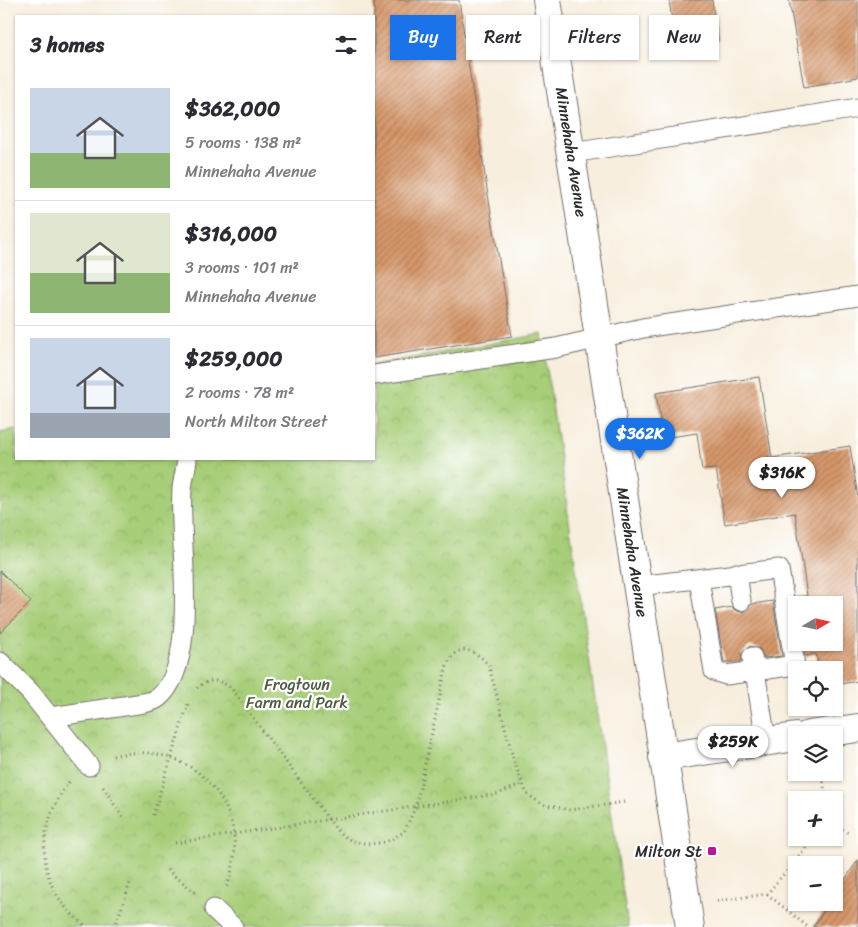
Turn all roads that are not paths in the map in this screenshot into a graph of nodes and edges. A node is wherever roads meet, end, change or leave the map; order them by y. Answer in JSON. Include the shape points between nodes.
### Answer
{"nodes":[{"id":1,"x":547,"y":0,"type":"edge"},
{"id":2,"x":858,"y":108,"type":"edge"},
{"id":3,"x":572,"y":153,"type":"junction"},
{"id":4,"x":858,"y":296,"type":"edge"},
{"id":5,"x":600,"y":338,"type":"junction"},
{"id":6,"x":375,"y":376,"type":"edge"},
{"id":7,"x":187,"y":460,"type":"edge"},
{"id":8,"x":737,"y":573,"type":"junction"},
{"id":9,"x":699,"y":579,"type":"junction"},
{"id":10,"x":638,"y":586,"type":"junction"},
{"id":11,"x":741,"y":600,"type":"dead end"},
{"id":12,"x":0,"y":662,"type":"edge"},
{"id":13,"x":753,"y":664,"type":"junction"},
{"id":14,"x":51,"y":717,"type":"junction"},
{"id":15,"x":858,"y":728,"type":"edge"},
{"id":16,"x":843,"y":730,"type":"edge"},
{"id":17,"x":788,"y":738,"type":"edge"},
{"id":18,"x":766,"y":741,"type":"junction"},
{"id":19,"x":664,"y":757,"type":"junction"},
{"id":20,"x":89,"y":766,"type":"road end"},
{"id":21,"x":214,"y":909,"type":"road end"},
{"id":22,"x":688,"y":916,"type":"edge"},
{"id":23,"x":230,"y":926,"type":"edge"}],
"edges":[{"from":1,"to":3,"type":"street","name":"Minnehaha Avenue"},
{"from":2,"to":3,"type":"lane"},
{"from":3,"to":5,"type":"street","name":"Minnehaha Avenue"},
{"from":4,"to":5,"type":"lane","via":[[644,328]]},
{"from":5,"to":6,"type":"lane","via":[[556,348]]},
{"from":5,"to":10,"type":"street","name":"Minnehaha Avenue"},
{"from":7,"to":14,"type":"lane","via":[[182,490],[185,596],[182,650],[169,685],[157,699],[144,703]]},
{"from":8,"to":9,"type":"lane"},
{"from":8,"to":11,"type":"lane"},
{"from":8,"to":13,"type":"lane","via":[[779,569],[795,665]]},
{"from":9,"to":10,"type":"lane"},
{"from":9,"to":13,"type":"lane","via":[[714,671],[726,675]]},
{"from":10,"to":19,"type":"street","name":"Minnehaha Avenue"},
{"from":12,"to":14,"type":"lane"},
{"from":13,"to":18,"type":"lane"},
{"from":14,"to":20,"type":"lane"},
{"from":15,"to":16,"type":"street"},
{"from":17,"to":18,"type":"street"},
{"from":18,"to":19,"type":"street"},
{"from":19,"to":22,"type":"street","name":"Minnehaha Avenue"},
{"from":21,"to":23,"type":"lane"}]}
